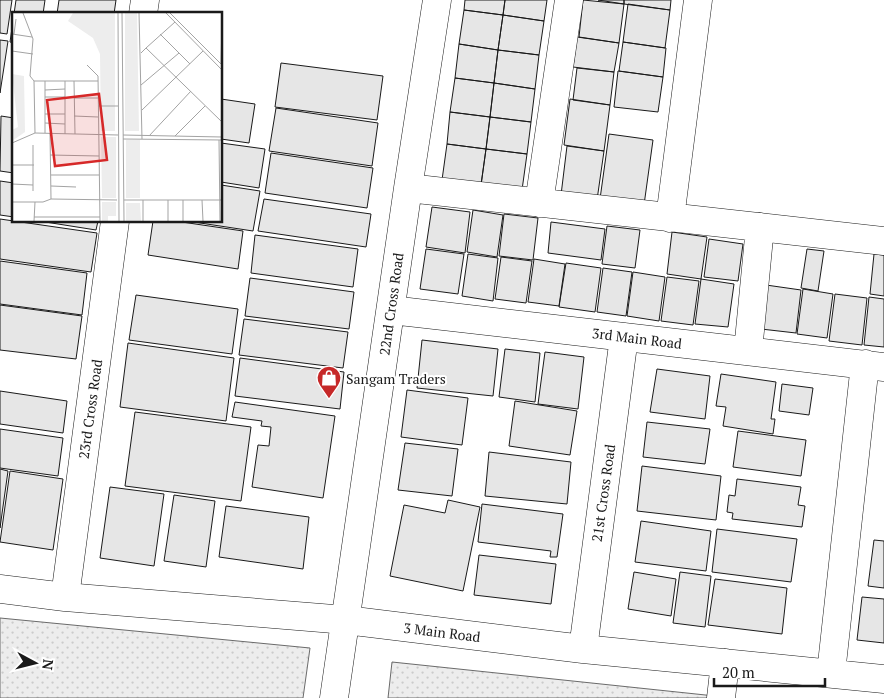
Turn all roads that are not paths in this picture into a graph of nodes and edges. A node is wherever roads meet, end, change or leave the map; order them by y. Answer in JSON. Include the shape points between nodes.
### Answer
{"nodes":[{"id":1,"x":437,"y":0,"type":"edge"},
{"id":2,"x":569,"y":0,"type":"edge"},
{"id":3,"x":698,"y":0,"type":"edge"},
{"id":4,"x":408,"y":188,"type":"junction"},
{"id":5,"x":539,"y":203,"type":"junction"},
{"id":6,"x":670,"y":218,"type":"junction"},
{"id":7,"x":115,"y":222,"type":"edge"},
{"id":8,"x":760,"y":227,"type":"junction"},
{"id":9,"x":884,"y":241,"type":"edge"},
{"id":10,"x":391,"y":310,"type":"junction"},
{"id":11,"x":624,"y":337,"type":"junction"},
{"id":12,"x":748,"y":351,"type":"junction"},
{"id":13,"x":874,"y":366,"type":"edge"},
{"id":14,"x":0,"y":589,"type":"edge"},
{"id":15,"x":65,"y":597,"type":"junction"},
{"id":16,"x":346,"y":620,"type":"junction"},
{"id":17,"x":582,"y":650,"type":"junction"},
{"id":18,"x":726,"y":663,"type":"junction"},
{"id":19,"x":830,"y":673,"type":"junction"},
{"id":20,"x":884,"y":679,"type":"edge"},
{"id":21,"x":334,"y":698,"type":"edge"},
{"id":22,"x":721,"y":698,"type":"edge"}],
"edges":[{"from":1,"to":4,"type":"street","name":"22nd Cross Road"},
{"from":2,"to":5,"type":"street"},
{"from":3,"to":6,"type":"street"},
{"from":4,"to":5,"type":"street"},
{"from":4,"to":10,"type":"street","name":"22nd Cross Road"},
{"from":5,"to":6,"type":"street"},
{"from":6,"to":8,"type":"street"},
{"from":7,"to":15,"type":"street","name":"23rd Cross Road"},
{"from":8,"to":9,"type":"street"},
{"from":8,"to":12,"type":"street"},
{"from":10,"to":11,"type":"street","name":"3rd Main Road"},
{"from":10,"to":16,"type":"street","name":"22nd Cross Road"},
{"from":11,"to":12,"type":"street","name":"3rd Main Road"},
{"from":11,"to":17,"type":"street","name":"21st Cross Road"},
{"from":12,"to":13,"type":"street","name":"3rd Main Road"},
{"from":13,"to":19,"type":"street"},
{"from":14,"to":15,"type":"street","name":"3 Main Road"},
{"from":15,"to":16,"type":"street","name":"3 Main Road"},
{"from":16,"to":17,"type":"street","name":"3 Main Road"},
{"from":16,"to":21,"type":"street","name":"22nd Cross Road"},
{"from":17,"to":18,"type":"street","name":"3 Main Road"},
{"from":18,"to":19,"type":"street","name":"3 Main Road"},
{"from":18,"to":22,"type":"street"},
{"from":19,"to":20,"type":"street","name":"3 Main Road"}]}
